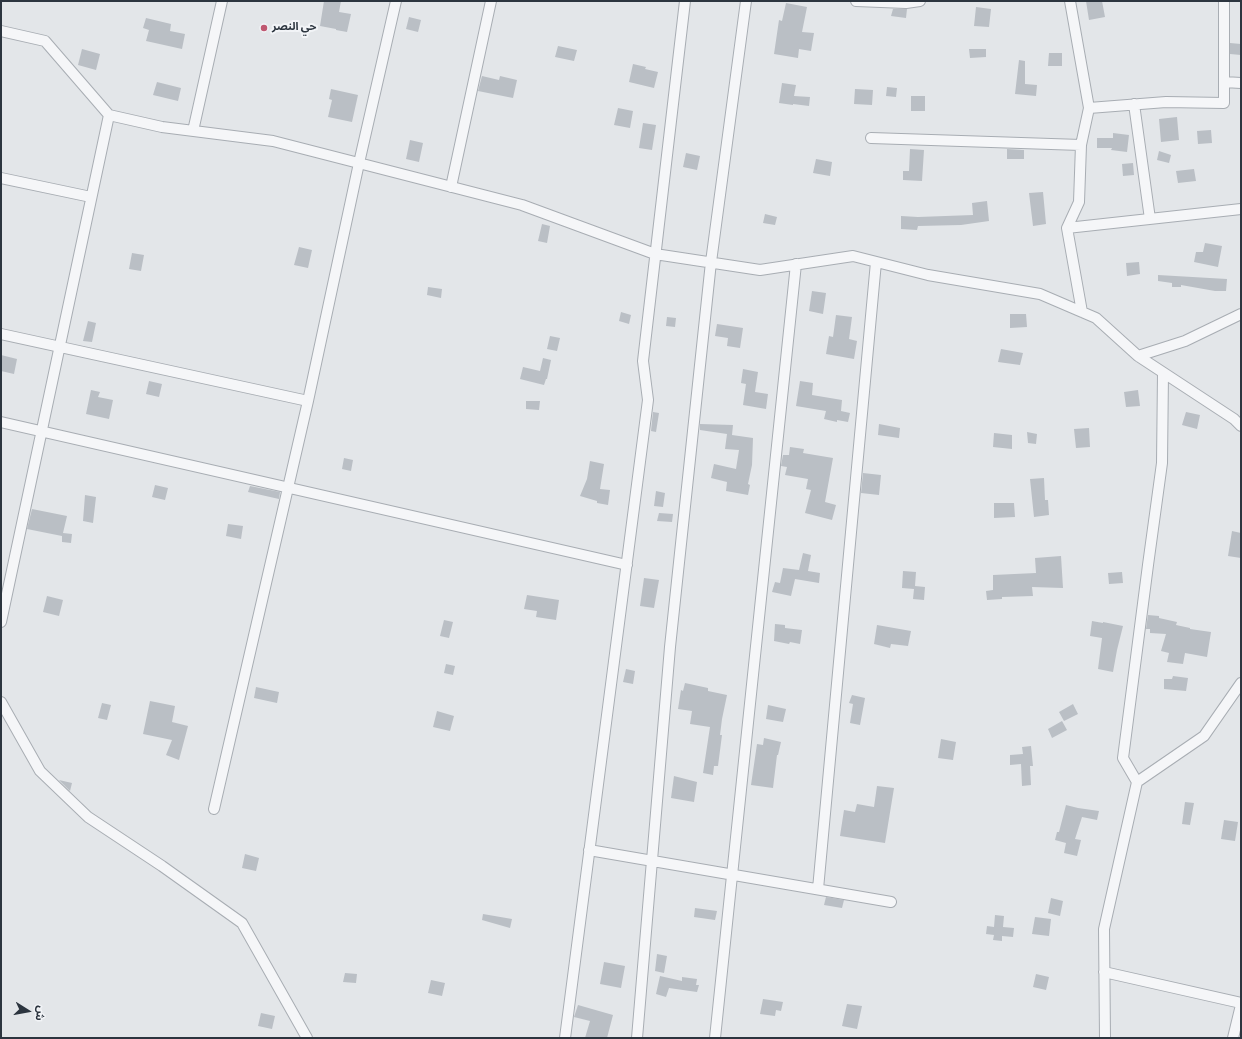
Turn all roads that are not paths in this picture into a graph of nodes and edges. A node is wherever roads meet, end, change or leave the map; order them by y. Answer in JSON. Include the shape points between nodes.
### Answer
{"nodes":[{"id":1,"x":222,"y":1,"type":"edge"},
{"id":2,"x":396,"y":1,"type":"edge"},
{"id":3,"x":491,"y":1,"type":"edge"},
{"id":4,"x":685,"y":1,"type":"edge"},
{"id":5,"x":746,"y":1,"type":"edge"},
{"id":6,"x":856,"y":1,"type":"edge"},
{"id":7,"x":920,"y":1,"type":"edge"},
{"id":8,"x":1070,"y":1,"type":"edge"},
{"id":9,"x":1224,"y":1,"type":"edge"},
{"id":10,"x":1,"y":31,"type":"edge"},
{"id":11,"x":1224,"y":82,"type":"junction"},
{"id":12,"x":1241,"y":84,"type":"edge"},
{"id":13,"x":1134,"y":104,"type":"junction"},
{"id":14,"x":1089,"y":108,"type":"junction"},
{"id":15,"x":109,"y":115,"type":"junction"},
{"id":16,"x":193,"y":131,"type":"junction"},
{"id":17,"x":871,"y":138,"type":"dead end"},
{"id":18,"x":1081,"y":145,"type":"junction"},
{"id":19,"x":359,"y":163,"type":"junction"},
{"id":20,"x":1,"y":178,"type":"edge"},
{"id":21,"x":451,"y":187,"type":"junction"},
{"id":22,"x":91,"y":197,"type":"junction"},
{"id":23,"x":1241,"y":209,"type":"edge"},
{"id":24,"x":1150,"y":219,"type":"junction"},
{"id":25,"x":1067,"y":228,"type":"junction"},
{"id":26,"x":655,"y":254,"type":"junction"},
{"id":27,"x":711,"y":262,"type":"junction"},
{"id":28,"x":876,"y":262,"type":"junction"},
{"id":29,"x":796,"y":264,"type":"junction"},
{"id":30,"x":1082,"y":312,"type":"junction"},
{"id":31,"x":1241,"y":314,"type":"edge"},
{"id":32,"x":1,"y":334,"type":"edge"},
{"id":33,"x":60,"y":347,"type":"junction"},
{"id":34,"x":1138,"y":356,"type":"junction"},
{"id":35,"x":1163,"y":373,"type":"junction"},
{"id":36,"x":308,"y":401,"type":"junction"},
{"id":37,"x":1,"y":422,"type":"edge"},
{"id":38,"x":1241,"y":426,"type":"edge"},
{"id":39,"x":42,"y":431,"type":"junction"},
{"id":40,"x":288,"y":487,"type":"junction"},
{"id":41,"x":626,"y":565,"type":"junction"},
{"id":42,"x":1,"y":622,"type":"edge"},
{"id":43,"x":1241,"y":683,"type":"edge"},
{"id":44,"x":1,"y":702,"type":"edge"},
{"id":45,"x":1137,"y":782,"type":"junction"},
{"id":46,"x":214,"y":808,"type":"dead end"},
{"id":47,"x":589,"y":850,"type":"junction"},
{"id":48,"x":652,"y":861,"type":"junction"},
{"id":49,"x":731,"y":874,"type":"junction"},
{"id":50,"x":818,"y":889,"type":"junction"},
{"id":51,"x":891,"y":902,"type":"dead end"},
{"id":52,"x":1104,"y":972,"type":"junction"},
{"id":53,"x":1241,"y":1004,"type":"edge"},
{"id":54,"x":307,"y":1038,"type":"edge"},
{"id":55,"x":565,"y":1038,"type":"edge"},
{"id":56,"x":637,"y":1038,"type":"edge"},
{"id":57,"x":715,"y":1038,"type":"edge"},
{"id":58,"x":1105,"y":1038,"type":"edge"},
{"id":59,"x":1233,"y":1038,"type":"edge"}],
"edges":[{"from":1,"to":16,"type":"street"},
{"from":2,"to":19,"type":"street"},
{"from":3,"to":21,"type":"street"},
{"from":4,"to":26,"type":"street"},
{"from":5,"to":27,"type":"street"},
{"from":6,"to":7,"type":"street"},
{"from":8,"to":14,"type":"street"},
{"from":9,"to":11,"type":"street"},
{"from":10,"to":15,"type":"street","via":[[45,41]]},
{"from":11,"to":12,"type":"street"},
{"from":11,"to":13,"type":"street","via":[[1224,103]]},
{"from":13,"to":14,"type":"street"},
{"from":13,"to":24,"type":"street"},
{"from":14,"to":18,"type":"street"},
{"from":15,"to":16,"type":"street"},
{"from":15,"to":22,"type":"street"},
{"from":16,"to":19,"type":"street","via":[[273,141]]},
{"from":17,"to":18,"type":"street"},
{"from":18,"to":25,"type":"street","via":[[1079,202]]},
{"from":19,"to":21,"type":"street"},
{"from":19,"to":36,"type":"street"},
{"from":20,"to":22,"type":"street"},
{"from":21,"to":26,"type":"street","via":[[522,205]]},
{"from":22,"to":33,"type":"street"},
{"from":23,"to":24,"type":"street"},
{"from":24,"to":25,"type":"street"},
{"from":25,"to":30,"type":"street"},
{"from":26,"to":27,"type":"street"},
{"from":26,"to":41,"type":"street","via":[[643,361],[648,400]]},
{"from":27,"to":29,"type":"street","via":[[760,270]]},
{"from":27,"to":48,"type":"street","via":[[670,647]]},
{"from":28,"to":29,"type":"street","via":[[853,256]]},
{"from":28,"to":30,"type":"street","via":[[928,275],[1040,294]]},
{"from":28,"to":50,"type":"street"},
{"from":29,"to":49,"type":"street"},
{"from":30,"to":34,"type":"street","via":[[1096,318]]},
{"from":31,"to":34,"type":"street","via":[[1185,341]]},
{"from":32,"to":33,"type":"street"},
{"from":33,"to":36,"type":"street"},
{"from":33,"to":39,"type":"street"},
{"from":34,"to":35,"type":"street"},
{"from":35,"to":38,"type":"street"},
{"from":35,"to":45,"type":"street","via":[[1162,463],[1123,758]]},
{"from":36,"to":40,"type":"street"},
{"from":37,"to":39,"type":"street"},
{"from":39,"to":40,"type":"street"},
{"from":39,"to":42,"type":"street"},
{"from":40,"to":41,"type":"street"},
{"from":40,"to":46,"type":"street"},
{"from":41,"to":47,"type":"street"},
{"from":43,"to":45,"type":"street","via":[[1204,736]]},
{"from":44,"to":54,"type":"street","via":[[40,770],[88,817],[242,923]]},
{"from":45,"to":52,"type":"street","via":[[1104,929]]},
{"from":47,"to":48,"type":"street"},
{"from":47,"to":55,"type":"street"},
{"from":48,"to":49,"type":"street"},
{"from":48,"to":56,"type":"street"},
{"from":49,"to":50,"type":"street"},
{"from":49,"to":57,"type":"street"},
{"from":50,"to":51,"type":"street"},
{"from":52,"to":53,"type":"street"},
{"from":52,"to":58,"type":"street"},
{"from":53,"to":59,"type":"street"}]}
